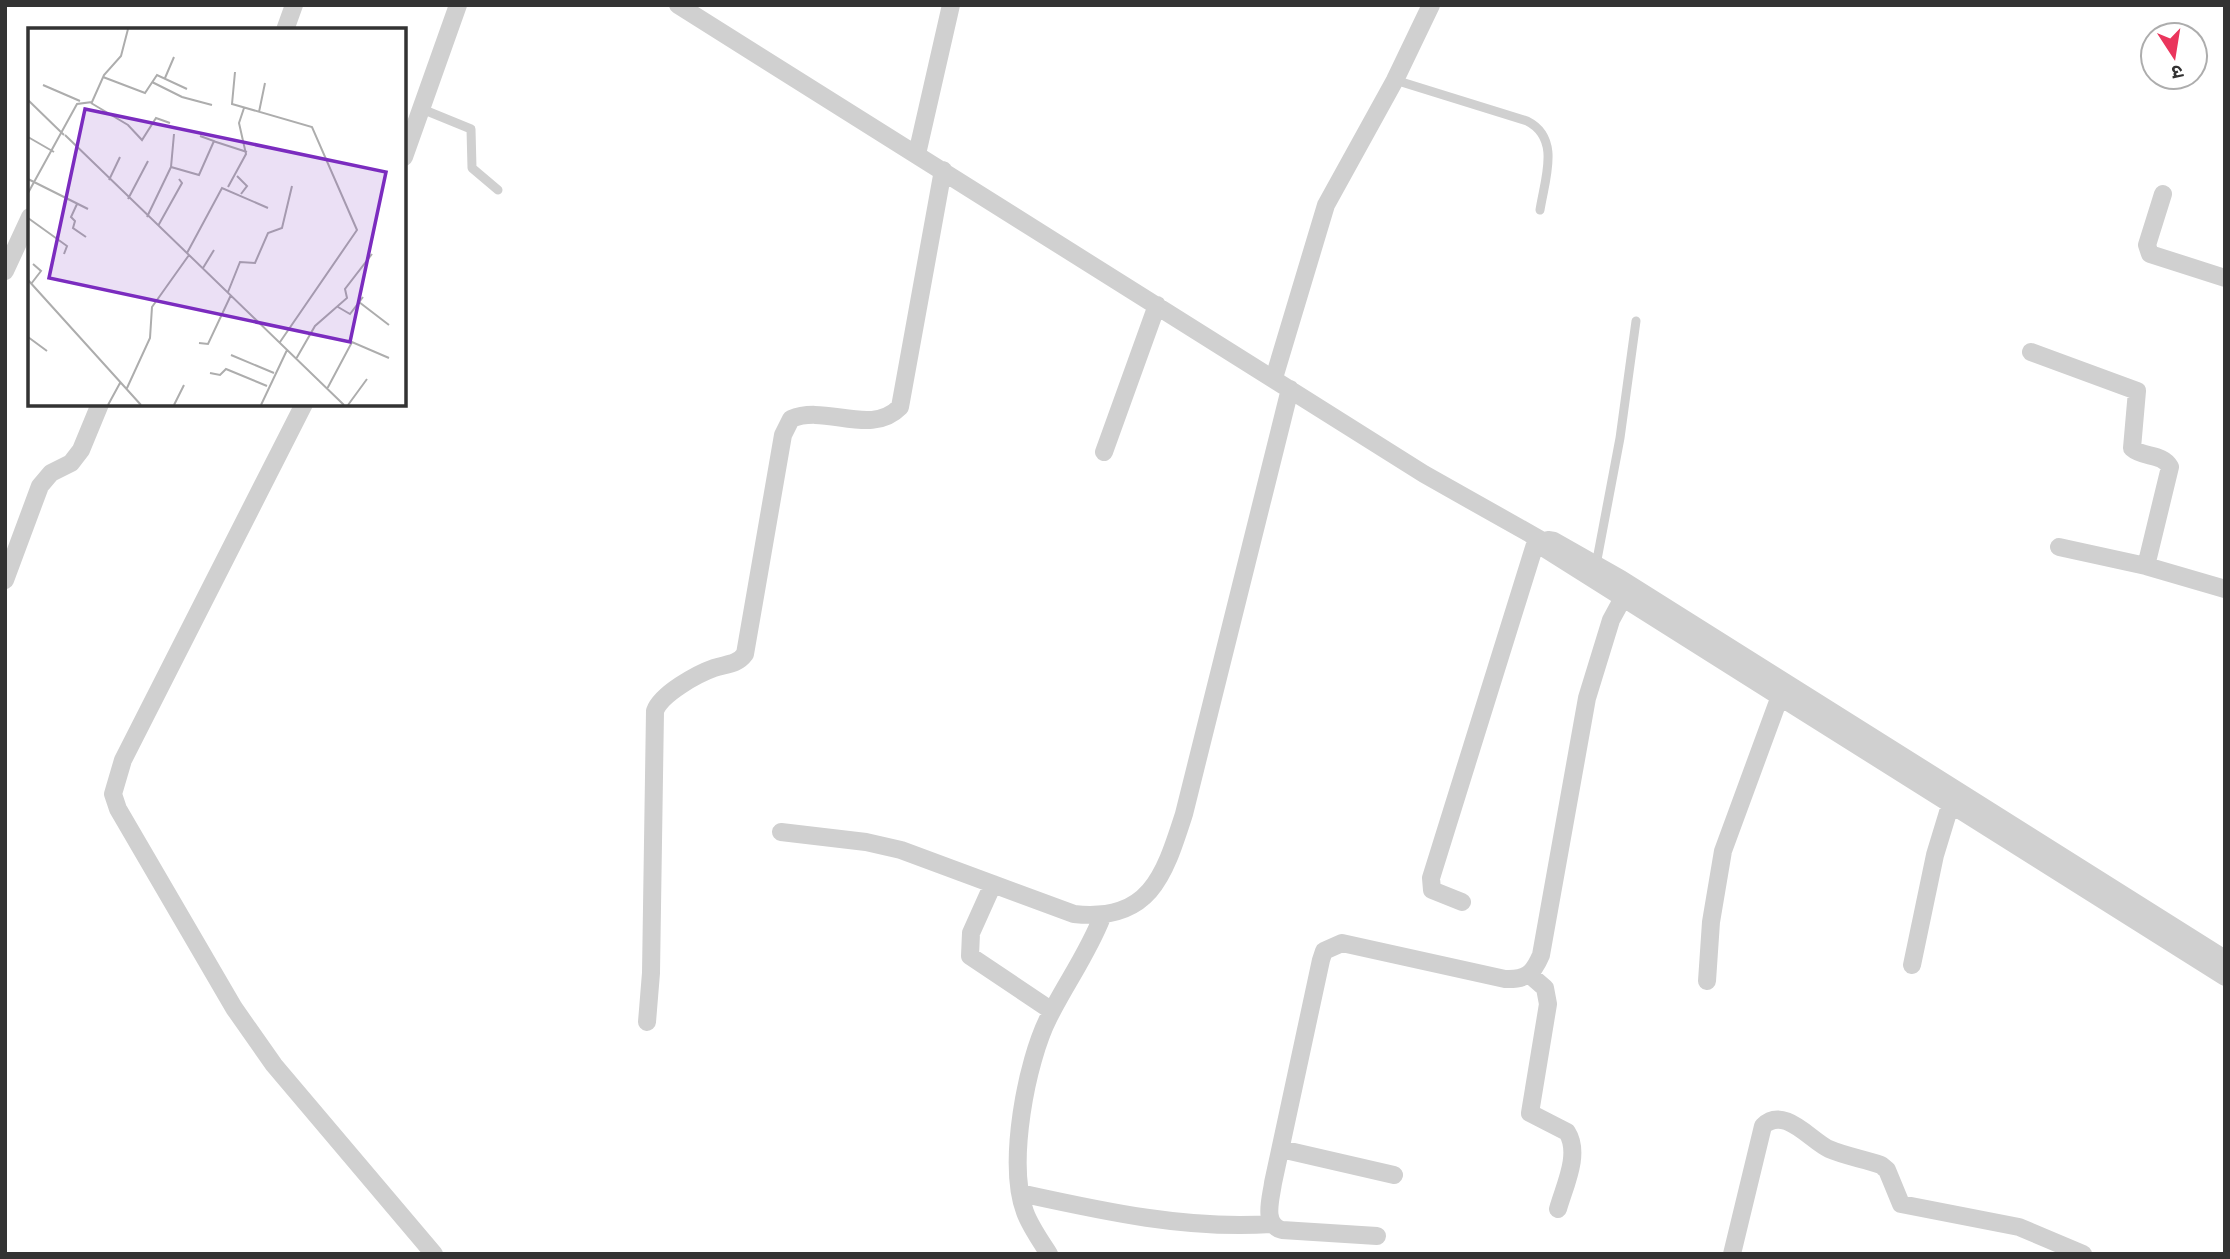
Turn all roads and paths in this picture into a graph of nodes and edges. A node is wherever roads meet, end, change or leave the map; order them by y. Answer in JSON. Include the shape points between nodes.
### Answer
{"nodes":[{"id":1,"x":294,"y":5,"type":"edge"},
{"id":2,"x":458,"y":5,"type":"edge"},
{"id":3,"x":678,"y":5,"type":"edge"},
{"id":4,"x":951,"y":5,"type":"edge"},
{"id":5,"x":1431,"y":5,"type":"edge"},
{"id":6,"x":286,"y":28,"type":"edge"},
{"id":7,"x":1395,"y":80,"type":"junction"},
{"id":8,"x":422,"y":109,"type":"junction"},
{"id":9,"x":406,"y":152,"type":"edge"},
{"id":10,"x":917,"y":154,"type":"junction"},
{"id":11,"x":943,"y":170,"type":"junction"},
{"id":12,"x":498,"y":190,"type":"dead end"},
{"id":13,"x":2163,"y":194,"type":"dead end"},
{"id":14,"x":1540,"y":210,"type":"dead end"},
{"id":15,"x":28,"y":221,"type":"edge"},
{"id":16,"x":5,"y":271,"type":"edge"},
{"id":17,"x":2225,"y":278,"type":"edge"},
{"id":18,"x":1157,"y":305,"type":"junction"},
{"id":19,"x":1636,"y":321,"type":"dead end"},
{"id":20,"x":2031,"y":352,"type":"dead end"},
{"id":21,"x":1275,"y":378,"type":"junction"},
{"id":22,"x":1290,"y":389,"type":"junction"},
{"id":23,"x":99,"y":406,"type":"edge"},
{"id":24,"x":303,"y":406,"type":"edge"},
{"id":25,"x":1104,"y":452,"type":"dead end"},
{"id":26,"x":1539,"y":539,"type":"junction"},
{"id":27,"x":2059,"y":547,"type":"dead end"},
{"id":28,"x":1596,"y":565,"type":"junction"},
{"id":29,"x":2146,"y":566,"type":"junction"},
{"id":30,"x":5,"y":580,"type":"edge"},
{"id":31,"x":2225,"y":589,"type":"edge"},
{"id":32,"x":1625,"y":590,"type":"junction"},
{"id":33,"x":1783,"y":688,"type":"junction"},
{"id":34,"x":1953,"y":797,"type":"junction"},
{"id":35,"x":781,"y":832,"type":"dead end"},
{"id":36,"x":993,"y":884,"type":"junction"},
{"id":37,"x":1462,"y":902,"type":"dead end"},
{"id":38,"x":2122,"y":903,"type":"junction"},
{"id":39,"x":1102,"y":917,"type":"junction"},
{"id":40,"x":2225,"y":959,"type":"edge"},
{"id":41,"x":1912,"y":965,"type":"dead end"},
{"id":42,"x":1530,"y":975,"type":"junction"},
{"id":43,"x":2225,"y":977,"type":"edge"},
{"id":44,"x":1707,"y":981,"type":"dead end"},
{"id":45,"x":1052,"y":1011,"type":"junction"},
{"id":46,"x":647,"y":1022,"type":"dead end"},
{"id":47,"x":1280,"y":1149,"type":"junction"},
{"id":48,"x":1394,"y":1175,"type":"dead end"},
{"id":49,"x":1020,"y":1193,"type":"junction"},
{"id":50,"x":1558,"y":1209,"type":"dead end"},
{"id":51,"x":1272,"y":1224,"type":"junction"},
{"id":52,"x":1377,"y":1236,"type":"dead end"},
{"id":53,"x":434,"y":1254,"type":"edge"},
{"id":54,"x":1049,"y":1254,"type":"edge"},
{"id":55,"x":1732,"y":1254,"type":"edge"},
{"id":56,"x":2083,"y":1254,"type":"edge"}],
"edges":[{"from":1,"to":6,"type":"street"},
{"from":2,"to":8,"type":"street"},
{"from":3,"to":10,"type":"street"},
{"from":4,"to":10,"type":"street"},
{"from":5,"to":7,"type":"street"},
{"from":7,"to":14,"type":"lane","via":[[1527,121],[1543,132],[1549,148]]},
{"from":7,"to":21,"type":"street","via":[[1325,205]]},
{"from":8,"to":9,"type":"street"},
{"from":8,"to":12,"type":"lane","via":[[471,130],[472,168]]},
{"from":10,"to":11,"type":"street"},
{"from":11,"to":18,"type":"street"},
{"from":11,"to":46,"type":"street","via":[[900,407],[890,418],[873,420],[811,414],[792,418],[783,435],[745,654],[664,697],[655,711]]},
{"from":13,"to":17,"type":"street","via":[[2147,245],[2150,254]]},
{"from":15,"to":16,"type":"street"},
{"from":18,"to":21,"type":"street"},
{"from":18,"to":25,"type":"street"},
{"from":19,"to":28,"type":"lane"},
{"from":20,"to":29,"type":"street","via":[[2137,391],[2132,448],[2160,458],[2170,467]]},
{"from":21,"to":22,"type":"street"},
{"from":22,"to":26,"type":"street","via":[[1424,474]]},
{"from":22,"to":39,"type":"street","via":[[1175,842],[1156,881],[1140,901]]},
{"from":23,"to":30,"type":"street","via":[[71,463],[51,472],[40,486]]},
{"from":24,"to":53,"type":"street","via":[[122,760],[113,794],[234,1007],[274,1065]]},
{"from":26,"to":28,"type":"street","via":[[1554,541]]},
{"from":26,"to":32,"type":"street","via":[[1547,550]]},
{"from":26,"to":37,"type":"street","via":[[1431,878],[1432,890]]},
{"from":27,"to":29,"type":"street"},
{"from":28,"to":32,"type":"street"},
{"from":29,"to":31,"type":"street"},
{"from":32,"to":33,"type":"street"},
{"from":32,"to":42,"type":"street","via":[[1600,649],[1587,698],[1541,955]]},
{"from":33,"to":34,"type":"street"},
{"from":33,"to":44,"type":"street","via":[[1723,851]]},
{"from":34,"to":38,"type":"street"},
{"from":34,"to":41,"type":"street","via":[[1935,855]]},
{"from":35,"to":36,"type":"street","via":[[901,850]]},
{"from":36,"to":39,"type":"street","via":[[1053,908]]},
{"from":36,"to":45,"type":"street","via":[[971,933],[970,956]]},
{"from":38,"to":40,"type":"street"},
{"from":38,"to":43,"type":"street"},
{"from":39,"to":45,"type":"street"},
{"from":42,"to":47,"type":"street","via":[[1506,979],[1353,944],[1329,947],[1321,960]]},
{"from":42,"to":50,"type":"street","via":[[1545,988],[1548,1004],[1530,1113],[1566,1132],[1572,1146]]},
{"from":45,"to":49,"type":"street","via":[[1032,1057],[1022,1101]]},
{"from":47,"to":48,"type":"street"},
{"from":47,"to":51,"type":"street"},
{"from":49,"to":51,"type":"street","via":[[1205,1225]]},
{"from":49,"to":54,"type":"street","via":[[1025,1212]]},
{"from":51,"to":52,"type":"street","via":[[1282,1230]]},
{"from":55,"to":56,"type":"street","via":[[1763,1126],[1777,1119],[1809,1132],[1826,1148],[1881,1165],[1901,1204],[2019,1227]]}]}
